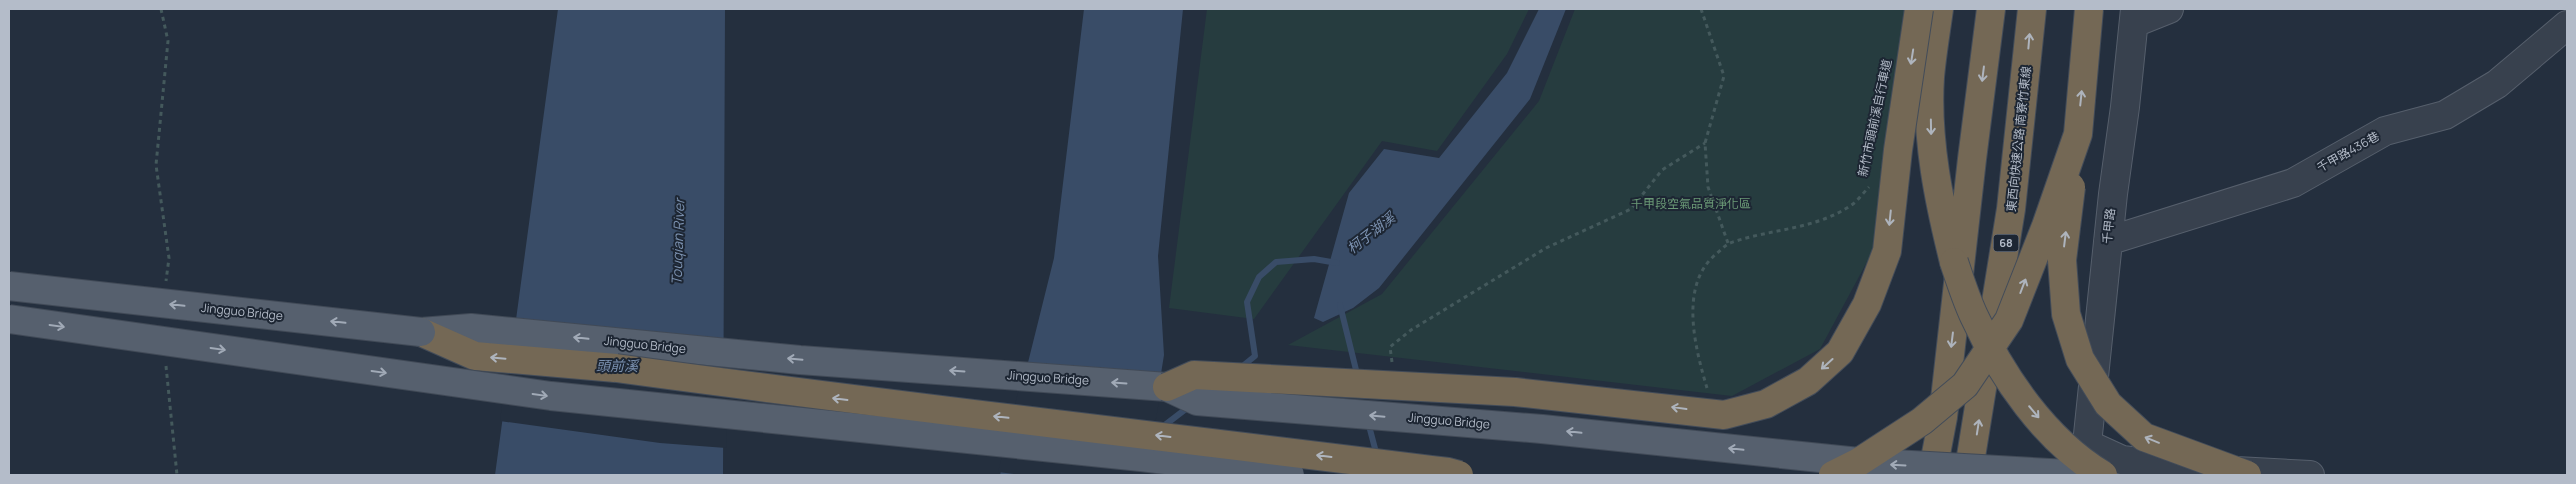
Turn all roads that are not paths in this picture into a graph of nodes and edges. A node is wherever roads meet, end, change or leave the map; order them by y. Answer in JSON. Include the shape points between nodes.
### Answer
{"nodes":[{"id":1,"x":1919,"y":9,"type":"edge"},
{"id":2,"x":1939,"y":9,"type":"edge"},
{"id":3,"x":1991,"y":9,"type":"edge"},
{"id":4,"x":2032,"y":9,"type":"edge"},
{"id":5,"x":2089,"y":9,"type":"edge"},
{"id":6,"x":2169,"y":9,"type":"edge"},
{"id":7,"x":2135,"y":16,"type":"edge"},
{"id":8,"x":2567,"y":25,"type":"edge"},
{"id":9,"x":2078,"y":134,"type":"junction"},
{"id":10,"x":2108,"y":241,"type":"junction"},
{"id":11,"x":9,"y":286,"type":"edge"},
{"id":12,"x":9,"y":319,"type":"edge"},
{"id":13,"x":422,"y":332,"type":"junction"},
{"id":14,"x":1167,"y":387,"type":"junction"},
{"id":15,"x":2087,"y":444,"type":"junction"},
{"id":16,"x":1859,"y":462,"type":"junction"},
{"id":17,"x":2199,"y":473,"type":"edge"},
{"id":18,"x":1290,"y":475,"type":"edge"},
{"id":19,"x":1459,"y":475,"type":"edge"},
{"id":20,"x":1833,"y":475,"type":"edge"},
{"id":21,"x":1932,"y":475,"type":"edge"},
{"id":22,"x":1968,"y":475,"type":"edge"},
{"id":23,"x":2073,"y":475,"type":"edge"},
{"id":24,"x":2086,"y":475,"type":"edge"},
{"id":25,"x":2095,"y":475,"type":"edge"},
{"id":26,"x":2103,"y":475,"type":"edge"},
{"id":27,"x":2247,"y":475,"type":"edge"},
{"id":28,"x":2310,"y":475,"type":"edge"}],
"edges":[{"from":1,"to":14,"type":"highway","one_way":true,"bridge":true,"via":[[1887,251],[1867,304],[1840,352],[1808,381],[1766,404],[1724,415],[1515,392],[1194,375]]},
{"from":2,"to":26,"type":"highway","one_way":true,"bridge":true,"via":[[1930,78],[1932,145],[1940,206],[1954,262],[1973,315],[2000,366],[2034,413],[2083,463]]},
{"from":3,"to":21,"type":"highway","one_way":true,"via":[[1943,417]]},
{"from":22,"to":4,"type":"highway","name":"東西向快速公路 南寮竹東線","number":"68","one_way":true,"via":[[2011,209]]},
{"from":9,"to":5,"type":"highway","one_way":true,"bridge":true},
{"from":6,"to":7,"type":"street"},
{"from":7,"to":10,"type":"street","name":"千甲路"},
{"from":8,"to":10,"type":"street","name":"千甲路436巷","via":[[2497,84],[2445,115],[2385,132],[2293,183]]},
{"from":16,"to":9,"type":"highway","one_way":true,"bridge":true,"via":[[1922,421],[1965,384],[1988,353],[2009,320]]},
{"from":27,"to":9,"type":"highway","one_way":true,"bridge":true,"via":[[2144,437],[2108,404],[2080,359],[2066,314],[2062,260]]},
{"from":10,"to":15,"type":"street","name":"千甲路"},
{"from":13,"to":11,"type":"main road","name":"Jingguo Bridge","one_way":true,"bridge":true},
{"from":12,"to":18,"type":"main road","one_way":true,"bridge":true,"via":[[551,396]]},
{"from":14,"to":13,"type":"main road","name":"Jingguo Bridge","one_way":true,"via":[[800,360],[471,328]]},
{"from":19,"to":13,"type":"highway","one_way":true,"bridge":true,"via":[[1196,440],[840,399],[616,368],[475,356]]},
{"from":16,"to":14,"type":"main road","name":"Jingguo Bridge","one_way":true,"bridge":true,"via":[[1542,429],[1197,401]]},
{"from":15,"to":17,"type":"street","via":[[2122,460]]},
{"from":15,"to":23,"type":"street","name":"千甲路"},
{"from":15,"to":25,"type":"street","name":"千甲路"},
{"from":16,"to":20,"type":"highway","bridge":true},
{"from":24,"to":16,"type":"main road","name":"Jingguo Bridge","one_way":true,"bridge":true},
{"from":17,"to":28,"type":"street"}]}
